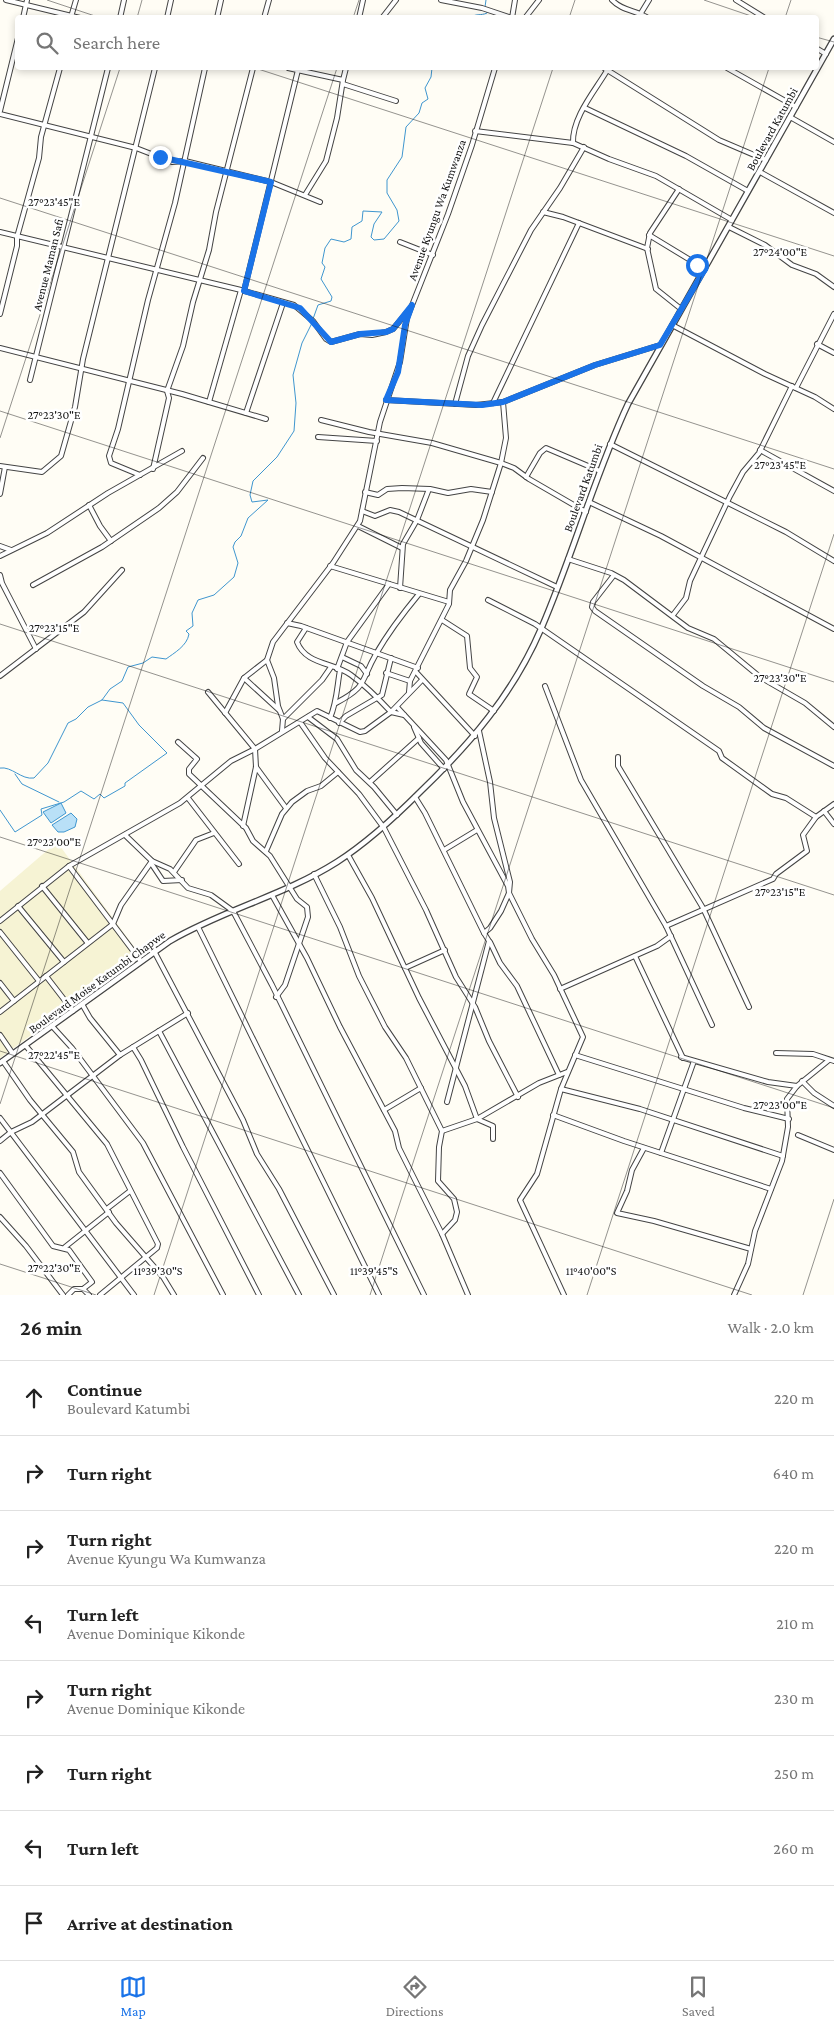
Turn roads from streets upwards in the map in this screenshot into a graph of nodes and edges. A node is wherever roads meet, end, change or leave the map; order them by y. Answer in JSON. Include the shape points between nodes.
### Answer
{"nodes":[{"id":1,"x":6,"y":0,"type":"edge"},
{"id":2,"x":76,"y":0,"type":"edge"},
{"id":3,"x":124,"y":0,"type":"edge"},
{"id":4,"x":171,"y":0,"type":"edge"},
{"id":5,"x":221,"y":0,"type":"edge"},
{"id":6,"x":268,"y":0,"type":"edge"},
{"id":7,"x":363,"y":0,"type":"edge"},
{"id":8,"x":396,"y":0,"type":"edge"},
{"id":9,"x":441,"y":0,"type":"edge"},
{"id":10,"x":515,"y":0,"type":"edge"},
{"id":11,"x":539,"y":0,"type":"edge"},
{"id":12,"x":612,"y":0,"type":"edge"},
{"id":13,"x":649,"y":0,"type":"edge"},
{"id":14,"x":736,"y":0,"type":"edge"},
{"id":15,"x":26,"y":2,"type":"edge"},
{"id":16,"x":460,"y":2,"type":"edge"},
{"id":17,"x":640,"y":13,"type":"junction"},
{"id":18,"x":23,"y":15,"type":"edge"},
{"id":19,"x":68,"y":15,"type":"edge"},
{"id":20,"x":71,"y":15,"type":"edge"},
{"id":21,"x":121,"y":15,"type":"edge"},
{"id":22,"x":168,"y":15,"type":"edge"},
{"id":23,"x":218,"y":15,"type":"edge"},
{"id":24,"x":265,"y":15,"type":"edge"},
{"id":25,"x":360,"y":15,"type":"edge"},
{"id":26,"x":384,"y":15,"type":"edge"},
{"id":27,"x":506,"y":15,"type":"edge"},
{"id":28,"x":512,"y":15,"type":"edge"},
{"id":29,"x":527,"y":15,"type":"edge"},
{"id":30,"x":643,"y":15,"type":"edge"},
{"id":31,"x":760,"y":15,"type":"edge"},
{"id":32,"x":834,"y":39,"type":"edge"},
{"id":33,"x":15,"y":50,"type":"edge"},
{"id":34,"x":819,"y":50,"type":"edge"},
{"id":35,"x":826,"y":54,"type":"junction"},
{"id":36,"x":819,"y":66,"type":"edge"},
{"id":37,"x":59,"y":70,"type":"edge"},
{"id":38,"x":108,"y":70,"type":"edge"},
{"id":39,"x":155,"y":70,"type":"edge"},
{"id":40,"x":206,"y":70,"type":"edge"},
{"id":41,"x":252,"y":70,"type":"edge"},
{"id":42,"x":298,"y":70,"type":"joint"},
{"id":43,"x":346,"y":70,"type":"edge"},
{"id":44,"x":494,"y":70,"type":"edge"},
{"id":45,"x":606,"y":70,"type":"edge"},
{"id":46,"x":610,"y":70,"type":"edge"},
{"id":47,"x":730,"y":70,"type":"edge"},
{"id":48,"x":817,"y":70,"type":"edge"},
{"id":49,"x":343,"y":82,"type":"junction"},
{"id":50,"x":396,"y":101,"type":"dead end"},
{"id":51,"x":796,"y":107,"type":"junction"},
{"id":52,"x":585,"y":108,"type":"junction"},
{"id":53,"x":0,"y":113,"type":"edge"},
{"id":54,"x":790,"y":118,"type":"junction"},
{"id":55,"x":44,"y":124,"type":"junction"},
{"id":56,"x":475,"y":131,"type":"junction"},
{"id":57,"x":91,"y":137,"type":"junction"},
{"id":58,"x":834,"y":142,"type":"edge"},
{"id":59,"x":573,"y":143,"type":"junction"},
{"id":60,"x":584,"y":147,"type":"junction"},
{"id":61,"x":136,"y":148,"type":"junction"},
{"id":62,"x":766,"y":160,"type":"junction"},
{"id":63,"x":185,"y":161,"type":"junction"},
{"id":64,"x":227,"y":172,"type":"junction"},
{"id":65,"x":760,"y":172,"type":"junction"},
{"id":66,"x":271,"y":182,"type":"junction"},
{"id":67,"x":679,"y":189,"type":"junction"},
{"id":68,"x":748,"y":191,"type":"junction"},
{"id":69,"x":305,"y":195,"type":"junction"},
{"id":70,"x":320,"y":202,"type":"dead end"},
{"id":71,"x":543,"y":212,"type":"junction"},
{"id":72,"x":834,"y":214,"type":"edge"},
{"id":73,"x":732,"y":220,"type":"junction"},
{"id":74,"x":579,"y":223,"type":"junction"},
{"id":75,"x":729,"y":227,"type":"junction"},
{"id":76,"x":0,"y":232,"type":"edge"},
{"id":77,"x":649,"y":235,"type":"junction"},
{"id":78,"x":17,"y":237,"type":"junction"},
{"id":79,"x":400,"y":242,"type":"dead end"},
{"id":80,"x":64,"y":247,"type":"junction"},
{"id":81,"x":648,"y":249,"type":"junction"},
{"id":82,"x":433,"y":255,"type":"junction"},
{"id":83,"x":109,"y":259,"type":"junction"},
{"id":84,"x":705,"y":269,"type":"junction"},
{"id":85,"x":156,"y":271,"type":"junction"},
{"id":86,"x":199,"y":280,"type":"junction"},
{"id":87,"x":834,"y":287,"type":"edge"},
{"id":88,"x":243,"y":290,"type":"junction"},
{"id":89,"x":283,"y":303,"type":"junction"},
{"id":90,"x":412,"y":305,"type":"junction"},
{"id":91,"x":681,"y":309,"type":"junction"},
{"id":92,"x":0,"y":314,"type":"edge"},
{"id":93,"x":834,"y":314,"type":"edge"},
{"id":94,"x":672,"y":325,"type":"junction"},
{"id":95,"x":817,"y":344,"type":"junction"},
{"id":96,"x":660,"y":345,"type":"junction"},
{"id":97,"x":0,"y":348,"type":"edge"},
{"id":98,"x":834,"y":353,"type":"edge"},
{"id":99,"x":36,"y":358,"type":"junction"},
{"id":100,"x":81,"y":370,"type":"junction"},
{"id":101,"x":30,"y":380,"type":"dead end"},
{"id":102,"x":127,"y":381,"type":"junction"},
{"id":103,"x":794,"y":387,"type":"junction"},
{"id":104,"x":167,"y":391,"type":"junction"},
{"id":105,"x":386,"y":400,"type":"junction"},
{"id":106,"x":209,"y":402,"type":"junction"},
{"id":107,"x":503,"y":402,"type":"junction"},
{"id":108,"x":493,"y":403,"type":"junction"},
{"id":109,"x":455,"y":404,"type":"junction"},
{"id":110,"x":834,"y":410,"type":"edge"},
{"id":111,"x":246,"y":413,"type":"junction"},
{"id":112,"x":266,"y":419,"type":"dead end"},
{"id":113,"x":321,"y":420,"type":"dead end"},
{"id":114,"x":378,"y":434,"type":"junction"},
{"id":115,"x":318,"y":437,"type":"dead end"},
{"id":116,"x":377,"y":441,"type":"junction"},
{"id":117,"x":610,"y":444,"type":"junction"},
{"id":118,"x":760,"y":450,"type":"junction"},
{"id":119,"x":182,"y":451,"type":"dead end"},
{"id":120,"x":203,"y":458,"type":"dead end"},
{"id":121,"x":501,"y":463,"type":"junction"},
{"id":122,"x":2,"y":466,"type":"edge"},
{"id":123,"x":153,"y":469,"type":"junction"},
{"id":124,"x":600,"y":471,"type":"junction"},
{"id":125,"x":140,"y":476,"type":"junction"},
{"id":126,"x":526,"y":477,"type":"junction"},
{"id":127,"x":429,"y":489,"type":"junction"},
{"id":128,"x":834,"y":491,"type":"edge"},
{"id":129,"x":365,"y":492,"type":"junction"},
{"id":130,"x":492,"y":492,"type":"junction"},
{"id":131,"x":0,"y":494,"type":"edge"},
{"id":132,"x":589,"y":502,"type":"junction"},
{"id":133,"x":727,"y":504,"type":"junction"},
{"id":134,"x":89,"y":505,"type":"junction"},
{"id":135,"x":362,"y":511,"type":"junction"},
{"id":136,"x":586,"y":512,"type":"junction"},
{"id":137,"x":417,"y":520,"type":"junction"},
{"id":138,"x":358,"y":526,"type":"junction"},
{"id":139,"x":112,"y":541,"type":"junction"},
{"id":140,"x":0,"y":546,"type":"edge"},
{"id":141,"x":470,"y":546,"type":"junction"},
{"id":142,"x":402,"y":548,"type":"junction"},
{"id":143,"x":11,"y":550,"type":"junction"},
{"id":144,"x":0,"y":556,"type":"edge"},
{"id":145,"x":568,"y":559,"type":"junction"},
{"id":146,"x":701,"y":559,"type":"junction"},
{"id":147,"x":834,"y":561,"type":"edge"},
{"id":148,"x":330,"y":566,"type":"junction"},
{"id":149,"x":122,"y":570,"type":"dead end"},
{"id":150,"x":0,"y":575,"type":"edge"},
{"id":151,"x":614,"y":575,"type":"junction"},
{"id":152,"x":389,"y":584,"type":"junction"},
{"id":153,"x":33,"y":585,"type":"dead end"},
{"id":154,"x":557,"y":587,"type":"junction"},
{"id":155,"x":400,"y":588,"type":"junction"},
{"id":156,"x":419,"y":594,"type":"junction"},
{"id":157,"x":488,"y":600,"type":"dead end"},
{"id":158,"x":450,"y":602,"type":"junction"},
{"id":159,"x":673,"y":616,"type":"junction"},
{"id":160,"x":442,"y":620,"type":"junction"},
{"id":161,"x":287,"y":624,"type":"junction"},
{"id":162,"x":306,"y":628,"type":"junction"},
{"id":163,"x":541,"y":629,"type":"junction"},
{"id":164,"x":834,"y":629,"type":"edge"},
{"id":165,"x":347,"y":642,"type":"junction"},
{"id":166,"x":36,"y":649,"type":"junction"},
{"id":167,"x":376,"y":653,"type":"junction"},
{"id":168,"x":342,"y":657,"type":"junction"},
{"id":169,"x":391,"y":658,"type":"junction"},
{"id":170,"x":267,"y":660,"type":"junction"},
{"id":171,"x":331,"y":667,"type":"junction"},
{"id":172,"x":338,"y":669,"type":"junction"},
{"id":173,"x":417,"y":670,"type":"junction"},
{"id":174,"x":386,"y":673,"type":"junction"},
{"id":175,"x":367,"y":674,"type":"junction"},
{"id":176,"x":0,"y":676,"type":"edge"},
{"id":177,"x":244,"y":678,"type":"junction"},
{"id":178,"x":422,"y":680,"type":"junction"},
{"id":179,"x":410,"y":681,"type":"junction"},
{"id":180,"x":363,"y":684,"type":"junction"},
{"id":181,"x":545,"y":686,"type":"dead end"},
{"id":182,"x":208,"y":692,"type":"dead end"},
{"id":183,"x":410,"y":692,"type":"junction"},
{"id":184,"x":378,"y":697,"type":"junction"},
{"id":185,"x":336,"y":703,"type":"junction"},
{"id":186,"x":397,"y":707,"type":"junction"},
{"id":187,"x":279,"y":710,"type":"junction"},
{"id":188,"x":494,"y":711,"type":"junction"},
{"id":189,"x":391,"y":712,"type":"junction"},
{"id":190,"x":225,"y":713,"type":"junction"},
{"id":191,"x":404,"y":715,"type":"junction"},
{"id":192,"x":308,"y":717,"type":"junction"},
{"id":193,"x":330,"y":718,"type":"junction"},
{"id":194,"x":284,"y":720,"type":"junction"},
{"id":195,"x":300,"y":722,"type":"junction"},
{"id":196,"x":340,"y":723,"type":"junction"},
{"id":197,"x":414,"y":725,"type":"junction"},
{"id":198,"x":834,"y":727,"type":"edge"},
{"id":199,"x":282,"y":731,"type":"junction"},
{"id":200,"x":479,"y":731,"type":"junction"},
{"id":201,"x":475,"y":736,"type":"junction"},
{"id":202,"x":419,"y":738,"type":"junction"},
{"id":203,"x":178,"y":742,"type":"dead end"},
{"id":204,"x":255,"y":750,"type":"junction"},
{"id":205,"x":618,"y":757,"type":"dead end"},
{"id":206,"x":448,"y":765,"type":"junction"},
{"id":207,"x":834,"y":766,"type":"edge"},
{"id":208,"x":256,"y":768,"type":"junction"},
{"id":209,"x":444,"y":769,"type":"junction"},
{"id":210,"x":338,"y":772,"type":"junction"},
{"id":211,"x":370,"y":782,"type":"junction"},
{"id":212,"x":203,"y":786,"type":"junction"},
{"id":213,"x":415,"y":797,"type":"junction"},
{"id":214,"x":188,"y":798,"type":"junction"},
{"id":215,"x":834,"y":804,"type":"edge"},
{"id":216,"x":286,"y":808,"type":"junction"},
{"id":217,"x":824,"y":811,"type":"junction"},
{"id":218,"x":397,"y":815,"type":"junction"},
{"id":219,"x":244,"y":817,"type":"junction"},
{"id":220,"x":816,"y":817,"type":"junction"},
{"id":221,"x":239,"y":822,"type":"junction"},
{"id":222,"x":834,"y":824,"type":"edge"},
{"id":223,"x":243,"y":826,"type":"junction"},
{"id":224,"x":384,"y":828,"type":"junction"},
{"id":225,"x":477,"y":830,"type":"junction"},
{"id":226,"x":214,"y":833,"type":"junction"},
{"id":227,"x":125,"y":835,"type":"junction"},
{"id":228,"x":444,"y":850,"type":"junction"},
{"id":229,"x":266,"y":851,"type":"junction"},
{"id":230,"x":348,"y":855,"type":"junction"},
{"id":231,"x":152,"y":862,"type":"junction"},
{"id":232,"x":239,"y":864,"type":"dead end"},
{"id":233,"x":69,"y":866,"type":"junction"},
{"id":234,"x":174,"y":872,"type":"junction"},
{"id":235,"x":314,"y":874,"type":"junction"},
{"id":236,"x":182,"y":880,"type":"junction"},
{"id":237,"x":42,"y":886,"type":"junction"},
{"id":238,"x":291,"y":887,"type":"junction"},
{"id":239,"x":509,"y":893,"type":"junction"},
{"id":240,"x":272,"y":895,"type":"junction"},
{"id":241,"x":18,"y":906,"type":"junction"},
{"id":242,"x":704,"y":909,"type":"junction"},
{"id":243,"x":233,"y":911,"type":"junction"},
{"id":244,"x":0,"y":921,"type":"edge"},
{"id":245,"x":113,"y":924,"type":"junction"},
{"id":246,"x":666,"y":926,"type":"junction"},
{"id":247,"x":198,"y":927,"type":"junction"},
{"id":248,"x":0,"y":932,"type":"edge"},
{"id":249,"x":484,"y":933,"type":"junction"},
{"id":250,"x":670,"y":936,"type":"junction"},
{"id":251,"x":88,"y":942,"type":"junction"},
{"id":252,"x":489,"y":942,"type":"junction"},
{"id":253,"x":299,"y":943,"type":"junction"},
{"id":254,"x":445,"y":950,"type":"junction"},
{"id":255,"x":154,"y":951,"type":"junction"},
{"id":256,"x":635,"y":956,"type":"junction"},
{"id":257,"x":140,"y":960,"type":"junction"},
{"id":258,"x":64,"y":962,"type":"junction"},
{"id":259,"x":405,"y":968,"type":"junction"},
{"id":260,"x":46,"y":976,"type":"junction"},
{"id":261,"x":39,"y":981,"type":"junction"},
{"id":262,"x":0,"y":983,"type":"edge"},
{"id":263,"x":560,"y":988,"type":"junction"},
{"id":264,"x":276,"y":997,"type":"junction"},
{"id":265,"x":14,"y":1001,"type":"junction"},
{"id":266,"x":82,"y":1004,"type":"junction"},
{"id":267,"x":473,"y":1004,"type":"junction"},
{"id":268,"x":749,"y":1007,"type":"dead end"},
{"id":269,"x":73,"y":1011,"type":"junction"},
{"id":270,"x":0,"y":1012,"type":"edge"},
{"id":271,"x":188,"y":1013,"type":"junction"},
{"id":272,"x":712,"y":1025,"type":"dead end"},
{"id":273,"x":52,"y":1026,"type":"junction"},
{"id":274,"x":159,"y":1031,"type":"junction"},
{"id":275,"x":0,"y":1035,"type":"edge"},
{"id":276,"x":26,"y":1046,"type":"junction"},
{"id":277,"x":133,"y":1047,"type":"junction"},
{"id":278,"x":776,"y":1053,"type":"dead end"},
{"id":279,"x":13,"y":1054,"type":"junction"},
{"id":280,"x":120,"y":1055,"type":"junction"},
{"id":281,"x":575,"y":1055,"type":"junction"},
{"id":282,"x":694,"y":1060,"type":"junction"},
{"id":283,"x":829,"y":1060,"type":"junction"},
{"id":284,"x":834,"y":1061,"type":"edge"},
{"id":285,"x":1,"y":1062,"type":"edge"},
{"id":286,"x":456,"y":1070,"type":"junction"},
{"id":287,"x":567,"y":1072,"type":"junction"},
{"id":288,"x":92,"y":1075,"type":"junction"},
{"id":289,"x":559,"y":1075,"type":"junction"},
{"id":290,"x":802,"y":1081,"type":"junction"},
{"id":291,"x":797,"y":1086,"type":"junction"},
{"id":292,"x":421,"y":1088,"type":"junction"},
{"id":293,"x":561,"y":1089,"type":"junction"},
{"id":294,"x":684,"y":1090,"type":"junction"},
{"id":295,"x":67,"y":1094,"type":"junction"},
{"id":296,"x":518,"y":1097,"type":"junction"},
{"id":297,"x":447,"y":1102,"type":"dead end"},
{"id":298,"x":834,"y":1106,"type":"edge"},
{"id":299,"x":384,"y":1110,"type":"junction"},
{"id":300,"x":42,"y":1114,"type":"junction"},
{"id":301,"x":554,"y":1116,"type":"junction"},
{"id":302,"x":0,"y":1118,"type":"edge"},
{"id":303,"x":476,"y":1119,"type":"junction"},
{"id":304,"x":789,"y":1119,"type":"junction"},
{"id":305,"x":672,"y":1120,"type":"junction"},
{"id":306,"x":442,"y":1131,"type":"junction"},
{"id":307,"x":11,"y":1132,"type":"junction"},
{"id":308,"x":798,"y":1135,"type":"dead end"},
{"id":309,"x":493,"y":1139,"type":"dead end"},
{"id":310,"x":0,"y":1141,"type":"edge"},
{"id":311,"x":644,"y":1148,"type":"junction"},
{"id":312,"x":834,"y":1150,"type":"edge"},
{"id":313,"x":661,"y":1153,"type":"junction"},
{"id":314,"x":783,"y":1156,"type":"junction"},
{"id":315,"x":0,"y":1173,"type":"edge"},
{"id":316,"x":771,"y":1189,"type":"junction"},
{"id":317,"x":130,"y":1191,"type":"junction"},
{"id":318,"x":108,"y":1210,"type":"junction"},
{"id":319,"x":0,"y":1218,"type":"edge"},
{"id":320,"x":85,"y":1229,"type":"junction"},
{"id":321,"x":442,"y":1234,"type":"junction"},
{"id":322,"x":65,"y":1247,"type":"junction"},
{"id":323,"x":751,"y":1249,"type":"junction"},
{"id":324,"x":146,"y":1257,"type":"junction"},
{"id":325,"x":120,"y":1276,"type":"junction"},
{"id":326,"x":83,"y":1289,"type":"junction"},
{"id":327,"x":62,"y":1295,"type":"edge"},
{"id":328,"x":68,"y":1295,"type":"edge"},
{"id":329,"x":89,"y":1295,"type":"edge"},
{"id":330,"x":100,"y":1295,"type":"edge"},
{"id":331,"x":134,"y":1295,"type":"edge"},
{"id":332,"x":174,"y":1295,"type":"edge"},
{"id":333,"x":223,"y":1295,"type":"edge"},
{"id":334,"x":260,"y":1295,"type":"edge"},
{"id":335,"x":299,"y":1295,"type":"edge"},
{"id":336,"x":334,"y":1295,"type":"edge"},
{"id":337,"x":378,"y":1295,"type":"edge"},
{"id":338,"x":424,"y":1295,"type":"edge"},
{"id":339,"x":468,"y":1295,"type":"edge"},
{"id":340,"x":564,"y":1295,"type":"edge"},
{"id":341,"x":734,"y":1295,"type":"edge"}],
"edges":[{"from":1,"to":15,"type":"street"},
{"from":2,"to":20,"type":"street"},
{"from":3,"to":21,"type":"street"},
{"from":4,"to":22,"type":"street"},
{"from":5,"to":23,"type":"street"},
{"from":6,"to":24,"type":"street"},
{"from":7,"to":25,"type":"street"},
{"from":8,"to":26,"type":"street"},
{"from":9,"to":16,"type":"street"},
{"from":10,"to":28,"type":"street"},
{"from":11,"to":29,"type":"street"},
{"from":12,"to":17,"type":"street","via":[[621,7]]},
{"from":13,"to":17,"type":"street"},
{"from":14,"to":31,"type":"street"},
{"from":15,"to":18,"type":"street"},
{"from":15,"to":19,"type":"street"},
{"from":16,"to":27,"type":"street"},
{"from":17,"to":30,"type":"street"},
{"from":32,"to":35,"type":"street","name":"Boulevard Katumbi"},
{"from":33,"to":53,"type":"street"},
{"from":34,"to":35,"type":"street"},
{"from":35,"to":36,"type":"street","name":"Boulevard Katumbi"},
{"from":37,"to":55,"type":"street"},
{"from":38,"to":57,"type":"street","name":"Avenue Maman Safi"},
{"from":39,"to":61,"type":"street"},
{"from":40,"to":63,"type":"street"},
{"from":41,"to":64,"type":"street"},
{"from":42,"to":49,"type":"street"},
{"from":42,"to":66,"type":"street"},
{"from":43,"to":49,"type":"street"},
{"from":44,"to":56,"type":"street","name":"Avenue Kyungu Wa Kumwanza"},
{"from":45,"to":52,"type":"street"},
{"from":46,"to":62,"type":"street","via":[[719,140]]},
{"from":47,"to":51,"type":"street"},
{"from":48,"to":51,"type":"street","name":"Boulevard Katumbi"},
{"from":49,"to":50,"type":"street"},
{"from":49,"to":69,"type":"street","via":[[326,161]]},
{"from":51,"to":54,"type":"street","name":"Boulevard Katumbi"},
{"from":52,"to":59,"type":"street","via":[[578,120]]},
{"from":52,"to":68,"type":"street","via":[[686,156]]},
{"from":53,"to":55,"type":"street","via":[[16,120]]},
{"from":54,"to":58,"type":"street"},
{"from":54,"to":62,"type":"street","name":"Boulevard Katumbi"},
{"from":55,"to":57,"type":"street"},
{"from":55,"to":78,"type":"street","via":[[39,158]]},
{"from":56,"to":59,"type":"street"},
{"from":56,"to":82,"type":"street","name":"Avenue Kyungu Wa Kumwanza"},
{"from":57,"to":61,"type":"street"},
{"from":57,"to":80,"type":"street","name":"Avenue Maman Safi"},
{"from":59,"to":60,"type":"street"},
{"from":60,"to":67,"type":"street","via":[[656,176]]},
{"from":60,"to":71,"type":"street"},
{"from":61,"to":63,"type":"street","via":[[172,162]]},
{"from":61,"to":83,"type":"street"},
{"from":62,"to":65,"type":"street","name":"Boulevard Katumbi"},
{"from":63,"to":64,"type":"street"},
{"from":63,"to":85,"type":"street"},
{"from":64,"to":66,"type":"street"},
{"from":64,"to":86,"type":"street"},
{"from":65,"to":68,"type":"street","name":"Boulevard Katumbi"},
{"from":65,"to":72,"type":"street"},
{"from":66,"to":69,"type":"street"},
{"from":66,"to":88,"type":"street"},
{"from":67,"to":73,"type":"street"},
{"from":67,"to":77,"type":"street"},
{"from":68,"to":73,"type":"street","name":"Boulevard Katumbi"},
{"from":69,"to":70,"type":"street"},
{"from":71,"to":74,"type":"street"},
{"from":71,"to":109,"type":"street","via":[[480,329],[468,356]]},
{"from":73,"to":75,"type":"street","name":"Boulevard Katumbi"},
{"from":74,"to":81,"type":"street"},
{"from":74,"to":108,"type":"street"},
{"from":75,"to":84,"type":"street","name":"Boulevard Katumbi"},
{"from":75,"to":87,"type":"street"},
{"from":76,"to":78,"type":"street"},
{"from":77,"to":81,"type":"street"},
{"from":77,"to":84,"type":"street"},
{"from":78,"to":80,"type":"street"},
{"from":78,"to":92,"type":"street"},
{"from":79,"to":82,"type":"street"},
{"from":80,"to":83,"type":"street"},
{"from":80,"to":99,"type":"street","name":"Avenue Maman Safi"},
{"from":81,"to":91,"type":"street","via":[[656,289]]},
{"from":82,"to":90,"type":"street","name":"Avenue Kyungu Wa Kumwanza"},
{"from":83,"to":85,"type":"street"},
{"from":83,"to":100,"type":"street"},
{"from":84,"to":91,"type":"street","name":"Boulevard Katumbi"},
{"from":85,"to":86,"type":"street"},
{"from":85,"to":102,"type":"street"},
{"from":86,"to":88,"type":"street"},
{"from":86,"to":104,"type":"street","via":[[183,346]]},
{"from":88,"to":89,"type":"street"},
{"from":88,"to":106,"type":"street"},
{"from":89,"to":90,"type":"street","via":[[300,308],[331,342],[393,329]]},
{"from":89,"to":111,"type":"street"},
{"from":90,"to":105,"type":"street","name":"Avenue Kyungu Wa Kumwanza","via":[[405,325],[398,372]]},
{"from":91,"to":94,"type":"street","name":"Boulevard Katumbi"},
{"from":93,"to":95,"type":"street"},
{"from":94,"to":96,"type":"street","name":"Boulevard Katumbi"},
{"from":94,"to":103,"type":"street"},
{"from":95,"to":98,"type":"street"},
{"from":95,"to":103,"type":"street"},
{"from":96,"to":107,"type":"street","via":[[595,365]]},
{"from":96,"to":117,"type":"street","name":"Boulevard Katumbi"},
{"from":97,"to":99,"type":"street"},
{"from":99,"to":100,"type":"street"},
{"from":99,"to":101,"type":"street","name":"Avenue Maman Safi"},
{"from":100,"to":102,"type":"street"},
{"from":100,"to":122,"type":"street","via":[[61,456],[42,472]]},
{"from":102,"to":104,"type":"street"},
{"from":102,"to":125,"type":"street","via":[[109,459]]},
{"from":103,"to":110,"type":"street"},
{"from":103,"to":118,"type":"street"},
{"from":104,"to":106,"type":"street"},
{"from":104,"to":123,"type":"street","via":[[169,398]]},
{"from":105,"to":109,"type":"street"},
{"from":105,"to":114,"type":"street","name":"Avenue Kyungu Wa Kumwanza"},
{"from":106,"to":111,"type":"street"},
{"from":107,"to":108,"type":"street"},
{"from":107,"to":121,"type":"street","via":[[506,438]]},
{"from":108,"to":109,"type":"street"},
{"from":111,"to":112,"type":"street"},
{"from":113,"to":114,"type":"street"},
{"from":114,"to":116,"type":"street","name":"Avenue Kyungu Wa Kumwanza"},
{"from":114,"to":121,"type":"street","via":[[432,443]]},
{"from":115,"to":116,"type":"street"},
{"from":116,"to":129,"type":"street","name":"Avenue Kyungu Wa Kumwanza"},
{"from":117,"to":124,"type":"street","name":"Boulevard Katumbi"},
{"from":117,"to":133,"type":"street"},
{"from":118,"to":128,"type":"street"},
{"from":118,"to":133,"type":"street","via":[[743,472]]},
{"from":119,"to":123,"type":"street"},
{"from":120,"to":139,"type":"street","via":[[177,492]]},
{"from":121,"to":126,"type":"street"},
{"from":121,"to":130,"type":"street"},
{"from":122,"to":131,"type":"street"},
{"from":123,"to":125,"type":"street"},
{"from":124,"to":126,"type":"street","via":[[546,448],[540,452]]},
{"from":124,"to":132,"type":"street","name":"Boulevard Katumbi"},
{"from":125,"to":134,"type":"street"},
{"from":126,"to":136,"type":"street"},
{"from":127,"to":129,"type":"street","via":[[387,490],[378,495]]},
{"from":127,"to":130,"type":"street","via":[[448,493],[471,489]]},
{"from":127,"to":137,"type":"street"},
{"from":129,"to":135,"type":"street","name":"Avenue Kyungu Wa Kumwanza"},
{"from":130,"to":141,"type":"street"},
{"from":132,"to":136,"type":"street","name":"Boulevard Katumbi"},
{"from":132,"to":146,"type":"street","via":[[624,517]]},
{"from":133,"to":146,"type":"street"},
{"from":133,"to":147,"type":"street","via":[[786,532]]},
{"from":134,"to":139,"type":"street"},
{"from":134,"to":143,"type":"street","via":[[47,534]]},
{"from":135,"to":137,"type":"street","via":[[375,516],[395,510]]},
{"from":135,"to":138,"type":"street","name":"Avenue Kyungu Wa Kumwanza"},
{"from":136,"to":145,"type":"street","name":"Boulevard Katumbi"},
{"from":137,"to":141,"type":"street"},
{"from":137,"to":142,"type":"street"},
{"from":138,"to":142,"type":"street"},
{"from":138,"to":148,"type":"street","name":"Avenue Kyungu Wa Kumwanza"},
{"from":139,"to":153,"type":"street"},
{"from":140,"to":143,"type":"street"},
{"from":141,"to":154,"type":"street"},
{"from":141,"to":158,"type":"street","via":[[466,561],[450,590]]},
{"from":142,"to":155,"type":"street"},
{"from":143,"to":144,"type":"street"},
{"from":145,"to":151,"type":"street"},
{"from":145,"to":154,"type":"street","name":"Boulevard Katumbi"},
{"from":146,"to":159,"type":"street","via":[[684,602]]},
{"from":146,"to":164,"type":"street"},
{"from":148,"to":152,"type":"street"},
{"from":148,"to":161,"type":"street","name":"Avenue Kyungu Wa Kumwanza"},
{"from":149,"to":166,"type":"street","via":[[84,612]]},
{"from":150,"to":166,"type":"street"},
{"from":151,"to":159,"type":"street"},
{"from":151,"to":207,"type":"street","via":[[593,602],[595,610],[739,707],[764,728]]},
{"from":152,"to":155,"type":"street"},
{"from":152,"to":165,"type":"street"},
{"from":154,"to":163,"type":"street","name":"Boulevard Katumbi"},
{"from":155,"to":156,"type":"street"},
{"from":156,"to":158,"type":"street"},
{"from":156,"to":167,"type":"street"},
{"from":157,"to":163,"type":"street"},
{"from":158,"to":160,"type":"street"},
{"from":159,"to":198,"type":"street","via":[[688,628],[714,639],[760,677],[804,703]]},
{"from":160,"to":173,"type":"street"},
{"from":160,"to":188,"type":"street","via":[[469,640],[470,668],[478,677],[468,694]]},
{"from":161,"to":162,"type":"street"},
{"from":161,"to":170,"type":"street","name":"Avenue Kyungu Wa Kumwanza","via":[[269,648]]},
{"from":162,"to":165,"type":"street"},
{"from":162,"to":171,"type":"street","via":[[297,639],[300,649]]},
{"from":163,"to":188,"type":"street","name":"Boulevard Katumbi","via":[[522,669]]},
{"from":163,"to":220,"type":"street","via":[[719,751],[722,758],[772,794],[786,798]]},
{"from":165,"to":167,"type":"street"},
{"from":165,"to":168,"type":"street"},
{"from":166,"to":176,"type":"street"},
{"from":167,"to":169,"type":"street"},
{"from":167,"to":175,"type":"street"},
{"from":168,"to":172,"type":"street"},
{"from":168,"to":175,"type":"street","via":[[361,666]]},
{"from":169,"to":173,"type":"street"},
{"from":169,"to":174,"type":"street"},
{"from":170,"to":177,"type":"street"},
{"from":170,"to":187,"type":"street","via":[[274,678]]},
{"from":171,"to":172,"type":"street"},
{"from":171,"to":194,"type":"street"},
{"from":172,"to":180,"type":"street"},
{"from":172,"to":185,"type":"street"},
{"from":173,"to":178,"type":"street"},
{"from":173,"to":179,"type":"street"},
{"from":174,"to":179,"type":"street"},
{"from":174,"to":184,"type":"street","via":[[383,693]]},
{"from":175,"to":180,"type":"street"},
{"from":177,"to":187,"type":"street"},
{"from":177,"to":190,"type":"street"},
{"from":178,"to":183,"type":"street"},
{"from":178,"to":201,"type":"street"},
{"from":179,"to":183,"type":"street"},
{"from":180,"to":184,"type":"street"},
{"from":180,"to":185,"type":"street","via":[[351,696]]},
{"from":181,"to":246,"type":"street","via":[[581,780]]},
{"from":182,"to":190,"type":"street"},
{"from":183,"to":186,"type":"street"},
{"from":184,"to":189,"type":"street"},
{"from":184,"to":196,"type":"street"},
{"from":185,"to":193,"type":"street"},
{"from":186,"to":189,"type":"street"},
{"from":186,"to":191,"type":"street"},
{"from":187,"to":194,"type":"street"},
{"from":188,"to":200,"type":"street","name":"Boulevard Katumbi"},
{"from":189,"to":191,"type":"street"},
{"from":189,"to":196,"type":"street","via":[[365,731]]},
{"from":190,"to":204,"type":"street"},
{"from":191,"to":197,"type":"street"},
{"from":192,"to":193,"type":"street","via":[[316,711]]},
{"from":192,"to":195,"type":"street"},
{"from":192,"to":211,"type":"street","via":[[337,739],[356,770]]},
{"from":193,"to":196,"type":"street"},
{"from":194,"to":199,"type":"street"},
{"from":195,"to":199,"type":"street"},
{"from":195,"to":210,"type":"street"},
{"from":197,"to":202,"type":"street"},
{"from":197,"to":206,"type":"street"},
{"from":199,"to":204,"type":"street"},
{"from":200,"to":201,"type":"street","name":"Boulevard Katumbi"},
{"from":200,"to":239,"type":"street","via":[[494,818],[510,882]]},
{"from":201,"to":206,"type":"street","name":"Boulevard Katumbi"},
{"from":202,"to":209,"type":"street"},
{"from":202,"to":211,"type":"street"},
{"from":203,"to":212,"type":"street","via":[[196,758],[188,772]]},
{"from":204,"to":208,"type":"street"},
{"from":204,"to":212,"type":"street","via":[[231,761]]},
{"from":205,"to":242,"type":"street","via":[[618,766]]},
{"from":206,"to":209,"type":"street","name":"Boulevard Katumbi"},
{"from":206,"to":225,"type":"street"},
{"from":208,"to":216,"type":"street"},
{"from":208,"to":219,"type":"street"},
{"from":209,"to":213,"type":"street","name":"Boulevard Katumbi"},
{"from":210,"to":216,"type":"street"},
{"from":210,"to":224,"type":"street"},
{"from":211,"to":218,"type":"street"},
{"from":212,"to":214,"type":"street"},
{"from":212,"to":221,"type":"street"},
{"from":213,"to":218,"type":"street","name":"Boulevard Katumbi"},
{"from":213,"to":228,"type":"street"},
{"from":214,"to":226,"type":"street"},
{"from":214,"to":227,"type":"street"},
{"from":215,"to":217,"type":"street"},
{"from":216,"to":229,"type":"street"},
{"from":217,"to":220,"type":"street"},
{"from":217,"to":222,"type":"street"},
{"from":218,"to":224,"type":"street","name":"Boulevard Katumbi"},
{"from":219,"to":221,"type":"street"},
{"from":219,"to":223,"type":"street"},
{"from":220,"to":242,"type":"street","via":[[803,835],[807,850],[773,879]]},
{"from":221,"to":223,"type":"street"},
{"from":223,"to":229,"type":"street","via":[[253,841]]},
{"from":224,"to":230,"type":"street","name":"Boulevard Katumbi"},
{"from":224,"to":254,"type":"street"},
{"from":225,"to":228,"type":"street"},
{"from":225,"to":239,"type":"street"},
{"from":226,"to":232,"type":"street"},
{"from":226,"to":234,"type":"street","via":[[196,840]]},
{"from":227,"to":231,"type":"street"},
{"from":227,"to":233,"type":"street"},
{"from":228,"to":249,"type":"street"},
{"from":229,"to":238,"type":"street"},
{"from":230,"to":235,"type":"street","name":"Boulevard Katumbi"},
{"from":230,"to":259,"type":"street"},
{"from":231,"to":234,"type":"street"},
{"from":231,"to":236,"type":"street","via":[[163,881]]},
{"from":231,"to":245,"type":"street","via":[[121,905]]},
{"from":233,"to":237,"type":"street"},
{"from":233,"to":245,"type":"street"},
{"from":234,"to":236,"type":"street"},
{"from":235,"to":238,"type":"street","name":"Boulevard Katumbi"},
{"from":235,"to":292,"type":"street","via":[[385,1027]]},
{"from":236,"to":243,"type":"street","via":[[188,888],[212,895]]},
{"from":237,"to":241,"type":"street"},
{"from":237,"to":251,"type":"street"},
{"from":238,"to":240,"type":"street","name":"Boulevard Moise Katumbi Chapwe"},
{"from":238,"to":253,"type":"street","via":[[309,912]]},
{"from":239,"to":249,"type":"street"},
{"from":239,"to":263,"type":"street"},
{"from":240,"to":243,"type":"street","name":"Boulevard Moise Katumbi Chapwe"},
{"from":240,"to":253,"type":"street"},
{"from":241,"to":244,"type":"street"},
{"from":241,"to":258,"type":"street"},
{"from":242,"to":246,"type":"street"},
{"from":242,"to":268,"type":"street"},
{"from":243,"to":247,"type":"street","name":"Boulevard Moise Katumbi Chapwe"},
{"from":243,"to":264,"type":"street"},
{"from":245,"to":251,"type":"street"},
{"from":245,"to":257,"type":"street"},
{"from":246,"to":250,"type":"street"},
{"from":247,"to":255,"type":"street","name":"Boulevard Moise Katumbi Chapwe"},
{"from":247,"to":337,"type":"street"},
{"from":248,"to":261,"type":"street"},
{"from":249,"to":252,"type":"street"},
{"from":250,"to":256,"type":"street"},
{"from":250,"to":272,"type":"street"},
{"from":251,"to":258,"type":"street"},
{"from":252,"to":267,"type":"street"},
{"from":252,"to":289,"type":"street","via":[[517,986]]},
{"from":253,"to":264,"type":"street","via":[[285,985]]},
{"from":253,"to":299,"type":"street"},
{"from":254,"to":259,"type":"street"},
{"from":254,"to":267,"type":"street"},
{"from":255,"to":257,"type":"street","name":"Boulevard Moise Katumbi Chapwe"},
{"from":255,"to":271,"type":"street"},
{"from":256,"to":263,"type":"street"},
{"from":256,"to":282,"type":"street","via":[[682,1057]]},
{"from":257,"to":266,"type":"street","name":"Boulevard Moise Katumbi Chapwe"},
{"from":258,"to":260,"type":"street"},
{"from":259,"to":286,"type":"street"},
{"from":260,"to":261,"type":"street"},
{"from":260,"to":269,"type":"street"},
{"from":261,"to":265,"type":"street"},
{"from":262,"to":265,"type":"street"},
{"from":263,"to":281,"type":"street","via":[[583,1037]]},
{"from":264,"to":338,"type":"street"},
{"from":265,"to":270,"type":"street"},
{"from":266,"to":269,"type":"street","name":"Boulevard Moise Katumbi Chapwe"},
{"from":266,"to":280,"type":"street"},
{"from":267,"to":286,"type":"street"},
{"from":267,"to":296,"type":"street"},
{"from":269,"to":273,"type":"street","name":"Boulevard Moise Katumbi Chapwe"},
{"from":271,"to":274,"type":"street"},
{"from":271,"to":336,"type":"street","via":[[257,1154],[279,1189]]},
{"from":273,"to":276,"type":"street","name":"Boulevard Moise Katumbi Chapwe"},
{"from":273,"to":288,"type":"street"},
{"from":274,"to":277,"type":"street"},
{"from":274,"to":335,"type":"street"},
{"from":275,"to":279,"type":"street"},
{"from":276,"to":279,"type":"street","name":"Boulevard Moise Katumbi Chapwe"},
{"from":276,"to":295,"type":"street"},
{"from":277,"to":280,"type":"street"},
{"from":277,"to":334,"type":"street"},
{"from":278,"to":283,"type":"street","via":[[813,1054]]},
{"from":279,"to":285,"type":"street","name":"Boulevard Moise Katumbi Chapwe"},
{"from":280,"to":288,"type":"street"},
{"from":281,"to":287,"type":"street"},
{"from":281,"to":294,"type":"street"},
{"from":282,"to":291,"type":"street","via":[[768,1082]]},
{"from":282,"to":294,"type":"street"},
{"from":283,"to":284,"type":"street"},
{"from":283,"to":290,"type":"street"},
{"from":285,"to":300,"type":"street"},
{"from":286,"to":297,"type":"street"},
{"from":286,"to":303,"type":"street"},
{"from":287,"to":289,"type":"street"},
{"from":287,"to":293,"type":"street"},
{"from":288,"to":295,"type":"street"},
{"from":288,"to":333,"type":"street","via":[[144,1143]]},
{"from":289,"to":296,"type":"street"},
{"from":290,"to":291,"type":"street"},
{"from":290,"to":298,"type":"street"},
{"from":291,"to":304,"type":"street","via":[[787,1099]]},
{"from":292,"to":299,"type":"street"},
{"from":292,"to":306,"type":"street"},
{"from":293,"to":301,"type":"street"},
{"from":293,"to":305,"type":"street"},
{"from":294,"to":304,"type":"street"},
{"from":294,"to":305,"type":"street"},
{"from":295,"to":300,"type":"street"},
{"from":295,"to":317,"type":"street","via":[[107,1144]]},
{"from":296,"to":303,"type":"street"},
{"from":299,"to":321,"type":"street","via":[[397,1135],[399,1148]]},
{"from":300,"to":307,"type":"street"},
{"from":300,"to":318,"type":"street","via":[[73,1152],[79,1172]]},
{"from":301,"to":311,"type":"street"},
{"from":301,"to":340,"type":"street","via":[[537,1174],[520,1200]]},
{"from":302,"to":307,"type":"street"},
{"from":303,"to":306,"type":"street"},
{"from":303,"to":309,"type":"street","via":[[492,1126]]},
{"from":304,"to":314,"type":"street"},
{"from":305,"to":313,"type":"street"},
{"from":305,"to":314,"type":"street"},
{"from":306,"to":321,"type":"street","via":[[438,1147],[438,1181],[454,1200],[457,1212],[455,1220]]},
{"from":307,"to":310,"type":"street"},
{"from":307,"to":320,"type":"street"},
{"from":308,"to":312,"type":"street"},
{"from":311,"to":313,"type":"street"},
{"from":311,"to":323,"type":"street","via":[[632,1170],[617,1214],[662,1223]]},
{"from":313,"to":316,"type":"street"},
{"from":314,"to":316,"type":"street"},
{"from":315,"to":322,"type":"street","via":[[53,1246]]},
{"from":316,"to":323,"type":"street"},
{"from":317,"to":318,"type":"street"},
{"from":317,"to":324,"type":"street","via":[[158,1244]]},
{"from":318,"to":320,"type":"street"},
{"from":318,"to":324,"type":"street"},
{"from":319,"to":327,"type":"street","via":[[26,1246]]},
{"from":320,"to":322,"type":"street"},
{"from":320,"to":325,"type":"street"},
{"from":321,"to":339,"type":"street"},
{"from":322,"to":326,"type":"street","via":[[92,1282]]},
{"from":323,"to":341,"type":"street"},
{"from":324,"to":325,"type":"street"},
{"from":324,"to":332,"type":"street"},
{"from":325,"to":330,"type":"street"},
{"from":325,"to":331,"type":"street"},
{"from":326,"to":328,"type":"street","via":[[74,1289]]},
{"from":326,"to":329,"type":"street"}]}
